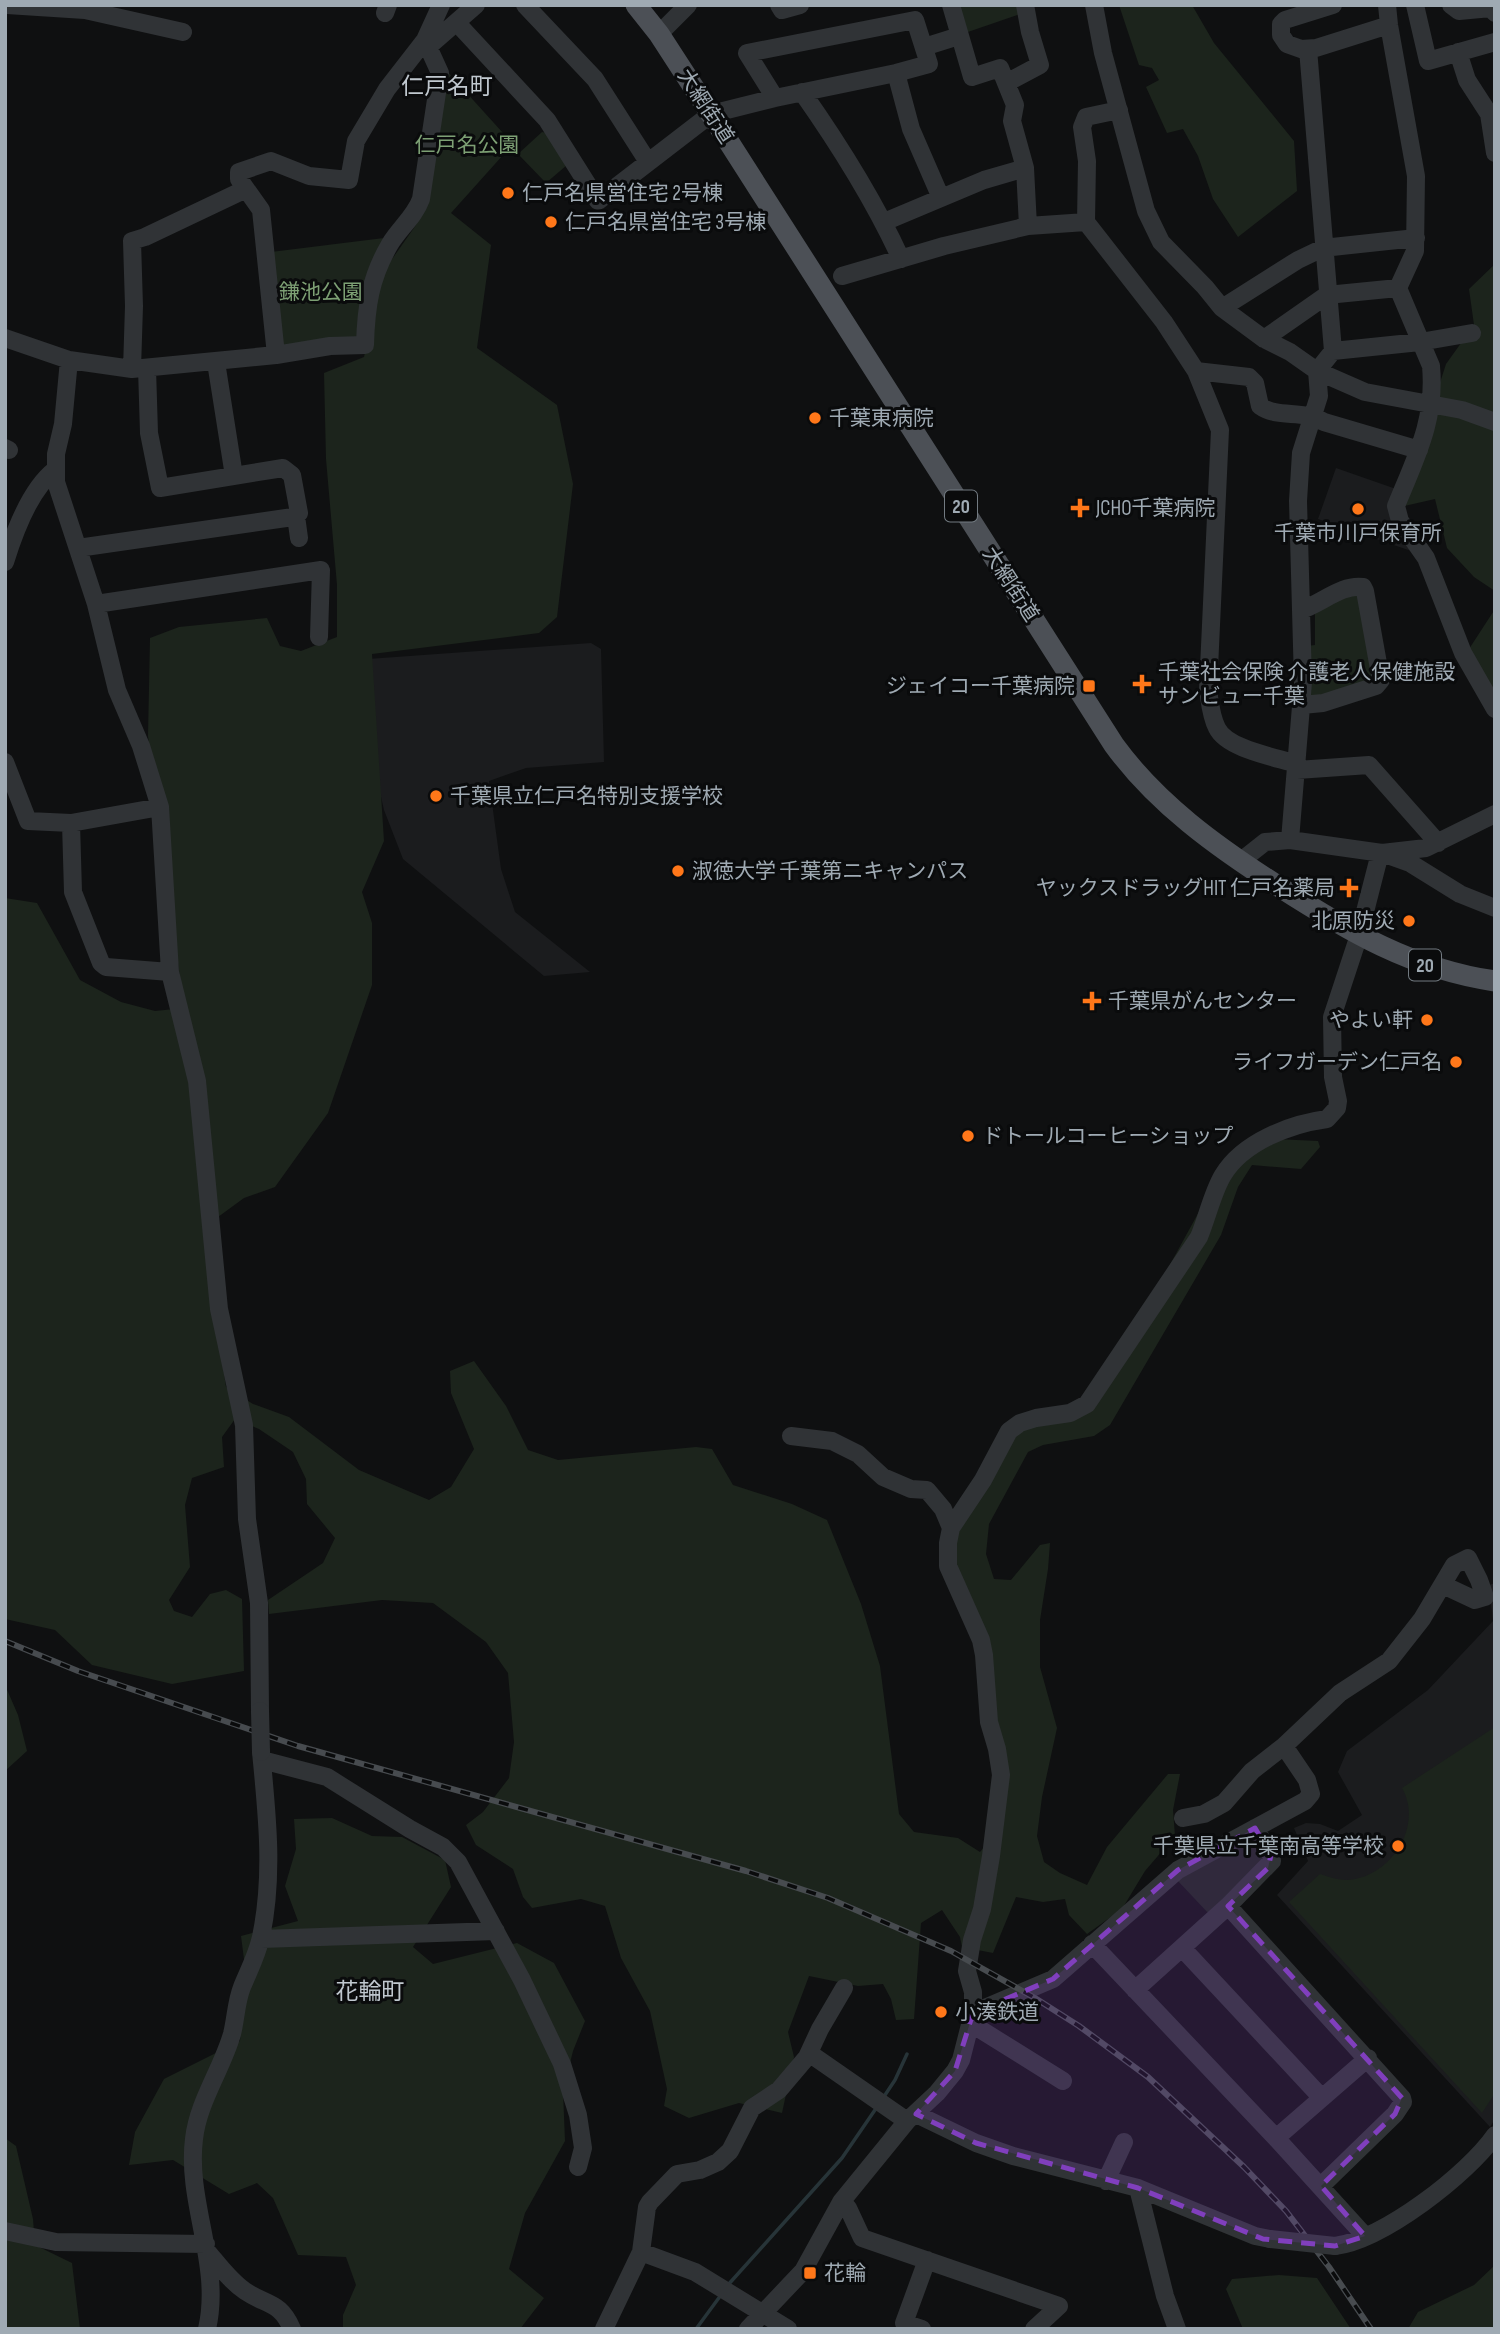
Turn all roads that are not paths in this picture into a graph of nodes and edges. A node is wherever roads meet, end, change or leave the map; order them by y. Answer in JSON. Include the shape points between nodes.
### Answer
{"nodes":[{"id":1,"x":7,"y":5,"type":"edge"},
{"id":2,"x":441,"y":5,"type":"edge"},
{"id":3,"x":476,"y":5,"type":"edge"},
{"id":4,"x":525,"y":5,"type":"edge"},
{"id":5,"x":636,"y":5,"type":"edge"},
{"id":6,"x":688,"y":5,"type":"edge"},
{"id":7,"x":779,"y":5,"type":"edge"},
{"id":8,"x":800,"y":5,"type":"edge"},
{"id":9,"x":951,"y":5,"type":"edge"},
{"id":10,"x":1026,"y":5,"type":"edge"},
{"id":11,"x":1094,"y":5,"type":"edge"},
{"id":12,"x":1333,"y":5,"type":"edge"},
{"id":13,"x":1387,"y":5,"type":"edge"},
{"id":14,"x":1415,"y":5,"type":"edge"},
{"id":15,"x":1451,"y":5,"type":"edge"},
{"id":16,"x":1495,"y":13,"type":"edge"},
{"id":17,"x":457,"y":23,"type":"junction"},
{"id":18,"x":1389,"y":25,"type":"junction"},
{"id":19,"x":183,"y":32,"type":"dead end"},
{"id":20,"x":659,"y":34,"type":"junction"},
{"id":21,"x":959,"y":36,"type":"junction"},
{"id":22,"x":1495,"y":42,"type":"edge"},
{"id":23,"x":427,"y":43,"type":"junction"},
{"id":24,"x":924,"y":47,"type":"junction"},
{"id":25,"x":1308,"y":50,"type":"junction"},
{"id":26,"x":1458,"y":52,"type":"junction"},
{"id":27,"x":896,"y":73,"type":"junction"},
{"id":28,"x":1006,"y":83,"type":"junction"},
{"id":29,"x":802,"y":92,"type":"junction"},
{"id":30,"x":775,"y":98,"type":"junction"},
{"id":31,"x":1119,"y":110,"type":"junction"},
{"id":32,"x":711,"y":114,"type":"junction"},
{"id":33,"x":1495,"y":153,"type":"edge"},
{"id":34,"x":648,"y":162,"type":"junction"},
{"id":35,"x":1025,"y":168,"type":"junction"},
{"id":36,"x":246,"y":189,"type":"junction"},
{"id":37,"x":941,"y":198,"type":"junction"},
{"id":38,"x":884,"y":222,"type":"junction"},
{"id":39,"x":1086,"y":222,"type":"junction"},
{"id":40,"x":1028,"y":226,"type":"junction"},
{"id":41,"x":1416,"y":238,"type":"junction"},
{"id":42,"x":1323,"y":248,"type":"junction"},
{"id":43,"x":901,"y":259,"type":"junction"},
{"id":44,"x":842,"y":276,"type":"dead end"},
{"id":45,"x":1398,"y":288,"type":"junction"},
{"id":46,"x":1327,"y":295,"type":"junction"},
{"id":47,"x":1222,"y":308,"type":"junction"},
{"id":48,"x":1472,"y":333,"type":"dead end"},
{"id":49,"x":5,"y":338,"type":"edge"},
{"id":50,"x":1264,"y":339,"type":"junction"},
{"id":51,"x":1420,"y":342,"type":"junction"},
{"id":52,"x":1333,"y":351,"type":"junction"},
{"id":53,"x":276,"y":355,"type":"junction"},
{"id":54,"x":69,"y":360,"type":"junction"},
{"id":55,"x":216,"y":362,"type":"junction"},
{"id":56,"x":139,"y":369,"type":"junction"},
{"id":57,"x":1196,"y":371,"type":"junction"},
{"id":58,"x":1317,"y":371,"type":"junction"},
{"id":59,"x":1431,"y":403,"type":"junction"},
{"id":60,"x":1313,"y":415,"type":"junction"},
{"id":61,"x":1495,"y":422,"type":"edge"},
{"id":62,"x":1419,"y":450,"type":"junction"},
{"id":63,"x":55,"y":470,"type":"junction"},
{"id":64,"x":233,"y":476,"type":"junction"},
{"id":65,"x":296,"y":516,"type":"junction"},
{"id":66,"x":10,"y":528,"type":"edge"},
{"id":67,"x":299,"y":538,"type":"dead end"},
{"id":68,"x":78,"y":548,"type":"junction"},
{"id":69,"x":5,"y":562,"type":"edge"},
{"id":70,"x":96,"y":604,"type":"junction"},
{"id":71,"x":1301,"y":610,"type":"junction"},
{"id":72,"x":319,"y":637,"type":"dead end"},
{"id":73,"x":1302,"y":705,"type":"junction"},
{"id":74,"x":1495,"y":709,"type":"edge"},
{"id":75,"x":5,"y":761,"type":"edge"},
{"id":76,"x":1297,"y":767,"type":"junction"},
{"id":77,"x":160,"y":807,"type":"junction"},
{"id":78,"x":1495,"y":814,"type":"edge"},
{"id":79,"x":71,"y":822,"type":"junction"},
{"id":80,"x":1290,"y":840,"type":"junction"},
{"id":81,"x":1438,"y":843,"type":"junction"},
{"id":82,"x":1382,"y":853,"type":"junction"},
{"id":83,"x":1241,"y":861,"type":"junction"},
{"id":84,"x":1495,"y":908,"type":"edge"},
{"id":85,"x":1359,"y":935,"type":"junction"},
{"id":86,"x":170,"y":972,"type":"junction"},
{"id":87,"x":1495,"y":981,"type":"edge"},
{"id":88,"x":791,"y":1436,"type":"dead end"},
{"id":89,"x":951,"y":1528,"type":"junction"},
{"id":90,"x":1487,"y":1577,"type":"edge"},
{"id":91,"x":1443,"y":1585,"type":"junction"},
{"id":92,"x":1284,"y":1746,"type":"junction"},
{"id":93,"x":261,"y":1756,"type":"junction"},
{"id":94,"x":1183,"y":1818,"type":"dead end"},
{"id":95,"x":1255,"y":1828,"type":"junction"},
{"id":96,"x":1228,"y":1906,"type":"junction"},
{"id":97,"x":496,"y":1931,"type":"junction"},
{"id":98,"x":261,"y":1939,"type":"junction"},
{"id":99,"x":1092,"y":1944,"type":"junction"},
{"id":100,"x":1182,"y":1948,"type":"junction"},
{"id":101,"x":844,"y":1988,"type":"dead end"},
{"id":102,"x":1135,"y":1990,"type":"junction"},
{"id":103,"x":971,"y":2018,"type":"junction"},
{"id":104,"x":809,"y":2053,"type":"junction"},
{"id":105,"x":1368,"y":2058,"type":"junction"},
{"id":106,"x":1063,"y":2081,"type":"dead end"},
{"id":107,"x":1321,"y":2097,"type":"junction"},
{"id":108,"x":912,"y":2118,"type":"junction"},
{"id":109,"x":1495,"y":2134,"type":"edge"},
{"id":110,"x":1276,"y":2137,"type":"junction"},
{"id":111,"x":1124,"y":2142,"type":"dead end"},
{"id":112,"x":578,"y":2166,"type":"dead end"},
{"id":113,"x":1106,"y":2181,"type":"junction"},
{"id":114,"x":1321,"y":2186,"type":"junction"},
{"id":115,"x":1138,"y":2188,"type":"junction"},
{"id":116,"x":841,"y":2202,"type":"junction"},
{"id":117,"x":5,"y":2231,"type":"edge"},
{"id":118,"x":1365,"y":2236,"type":"junction"},
{"id":119,"x":206,"y":2247,"type":"junction"},
{"id":120,"x":640,"y":2252,"type":"junction"},
{"id":121,"x":927,"y":2260,"type":"junction"},
{"id":122,"x":761,"y":2313,"type":"junction"},
{"id":123,"x":207,"y":2329,"type":"edge"},
{"id":124,"x":292,"y":2329,"type":"edge"},
{"id":125,"x":604,"y":2329,"type":"edge"},
{"id":126,"x":748,"y":2329,"type":"edge"},
{"id":127,"x":788,"y":2329,"type":"edge"},
{"id":128,"x":922,"y":2329,"type":"edge"},
{"id":129,"x":1034,"y":2329,"type":"edge"},
{"id":130,"x":1177,"y":2329,"type":"edge"}],
"edges":[{"from":1,"to":19,"type":"street","via":[[85,10]]},
{"from":2,"to":23,"type":"street"},
{"from":3,"to":17,"type":"street"},
{"from":4,"to":34,"type":"street","via":[[595,79]]},
{"from":5,"to":20,"type":"main road","name":"大網街道","number":"20"},
{"from":6,"to":20,"type":"street"},
{"from":7,"to":8,"type":"street","via":[[782,10]]},
{"from":9,"to":21,"type":"street"},
{"from":10,"to":28,"type":"street","via":[[1040,65]]},
{"from":11,"to":31,"type":"street"},
{"from":12,"to":25,"type":"street","via":[[1282,24],[1286,44]]},
{"from":13,"to":18,"type":"street"},
{"from":14,"to":26,"type":"street","via":[[1428,61]]},
{"from":15,"to":16,"type":"street","via":[[1459,11],[1491,8]]},
{"from":17,"to":23,"type":"street"},
{"from":17,"to":34,"type":"street","via":[[547,120],[598,201]]},
{"from":18,"to":25,"type":"street"},
{"from":18,"to":41,"type":"street","via":[[1416,176]]},
{"from":20,"to":32,"type":"main road","name":"大網街道","number":"20"},
{"from":21,"to":24,"type":"street"},
{"from":21,"to":28,"type":"street","via":[[972,77],[1000,68]]},
{"from":22,"to":26,"type":"street"},
{"from":23,"to":36,"type":"street","via":[[387,89],[356,141],[349,180],[309,176],[271,162],[239,172]]},
{"from":23,"to":53,"type":"street","via":[[440,73],[421,199],[389,246],[372,282],[365,345]]},
{"from":24,"to":27,"type":"street","via":[[929,64]]},
{"from":24,"to":30,"type":"street","via":[[915,20],[747,53]]},
{"from":25,"to":42,"type":"street"},
{"from":26,"to":33,"type":"street","via":[[1466,80],[1489,114]]},
{"from":27,"to":29,"type":"street"},
{"from":27,"to":37,"type":"street","via":[[911,129]]},
{"from":28,"to":35,"type":"street","via":[[1015,105],[1012,121]]},
{"from":29,"to":30,"type":"street"},
{"from":29,"to":38,"type":"street","via":[[844,152]]},
{"from":30,"to":32,"type":"street"},
{"from":31,"to":39,"type":"street","via":[[1086,117],[1082,127],[1087,161]]},
{"from":31,"to":47,"type":"street","via":[[1146,211],[1161,242]]},
{"from":32,"to":34,"type":"street"},
{"from":32,"to":83,"type":"main road","name":"大網街道","number":"20","via":[[1114,745],[1149,788]]},
{"from":35,"to":37,"type":"street"},
{"from":35,"to":40,"type":"street"},
{"from":36,"to":53,"type":"street","via":[[261,210]]},
{"from":36,"to":56,"type":"street","via":[[132,240]]},
{"from":37,"to":38,"type":"street"},
{"from":38,"to":43,"type":"street"},
{"from":39,"to":40,"type":"street"},
{"from":39,"to":57,"type":"street"},
{"from":40,"to":43,"type":"street"},
{"from":41,"to":42,"type":"street"},
{"from":41,"to":45,"type":"street"},
{"from":42,"to":46,"type":"street"},
{"from":42,"to":47,"type":"street"},
{"from":43,"to":44,"type":"street"},
{"from":45,"to":46,"type":"street"},
{"from":45,"to":51,"type":"street"},
{"from":46,"to":50,"type":"street"},
{"from":46,"to":52,"type":"street"},
{"from":47,"to":50,"type":"street"},
{"from":48,"to":51,"type":"street"},
{"from":49,"to":54,"type":"street"},
{"from":50,"to":58,"type":"street"},
{"from":51,"to":52,"type":"street"},
{"from":51,"to":59,"type":"street","via":[[1431,366]]},
{"from":52,"to":58,"type":"street"},
{"from":53,"to":55,"type":"street"},
{"from":54,"to":56,"type":"street"},
{"from":54,"to":63,"type":"street"},
{"from":55,"to":56,"type":"street"},
{"from":55,"to":64,"type":"street"},
{"from":56,"to":64,"type":"street","via":[[160,488]]},
{"from":57,"to":60,"type":"street","via":[[1249,377],[1267,411]]},
{"from":57,"to":76,"type":"street","via":[[1220,430],[1208,690],[1211,711],[1217,730],[1230,743]]},
{"from":58,"to":59,"type":"street","via":[[1366,392]]},
{"from":58,"to":60,"type":"street","via":[[1319,396]]},
{"from":59,"to":61,"type":"street"},
{"from":59,"to":62,"type":"street"},
{"from":60,"to":62,"type":"street"},
{"from":60,"to":71,"type":"street","via":[[1301,453],[1298,501]]},
{"from":62,"to":74,"type":"street","via":[[1396,506],[1397,515],[1426,558],[1463,653]]},
{"from":63,"to":66,"type":"street"},
{"from":63,"to":68,"type":"street"},
{"from":64,"to":65,"type":"street","via":[[288,470]]},
{"from":65,"to":67,"type":"street"},
{"from":65,"to":68,"type":"street"},
{"from":66,"to":69,"type":"street"},
{"from":68,"to":70,"type":"street"},
{"from":70,"to":72,"type":"street","via":[[322,563]]},
{"from":70,"to":77,"type":"street","via":[[117,690]]},
{"from":71,"to":73,"type":"street"},
{"from":71,"to":73,"type":"street","via":[[1330,595],[1363,587],[1381,680],[1376,686],[1323,704]]},
{"from":73,"to":76,"type":"street"},
{"from":75,"to":79,"type":"street","via":[[28,821]]},
{"from":76,"to":80,"type":"street"},
{"from":76,"to":81,"type":"street","via":[[1369,765]]},
{"from":77,"to":79,"type":"street"},
{"from":77,"to":86,"type":"street"},
{"from":78,"to":81,"type":"street"},
{"from":79,"to":86,"type":"street","via":[[73,892],[101,963]]},
{"from":80,"to":82,"type":"street"},
{"from":80,"to":83,"type":"street","via":[[1265,842]]},
{"from":81,"to":82,"type":"street"},
{"from":82,"to":84,"type":"street"},
{"from":82,"to":85,"type":"street"},
{"from":83,"to":85,"type":"main road","name":"大網街道","number":"20"},
{"from":85,"to":87,"type":"main road","name":"大網街道","number":"20","via":[[1430,967]]},
{"from":85,"to":89,"type":"street","via":[[1330,1029],[1338,1101],[1334,1114],[1277,1133],[1235,1158],[1221,1178],[1199,1237],[1087,1404],[1070,1413],[1020,1423],[1009,1431]]},
{"from":86,"to":93,"type":"street","bridge":true,"via":[[197,1081],[219,1309],[244,1425],[247,1520],[259,1603]]},
{"from":88,"to":89,"type":"street","via":[[832,1441],[858,1454],[883,1477],[911,1489],[927,1490]]},
{"from":89,"to":103,"type":"street","via":[[948,1566],[981,1640],[989,1722],[1001,1775],[982,1909],[967,1971],[973,1992]]},
{"from":90,"to":91,"type":"street","via":[[1468,1558],[1454,1565]]},
{"from":90,"to":91,"type":"street","via":[[1485,1597],[1475,1600]]},
{"from":91,"to":92,"type":"street","via":[[1390,1661],[1340,1693]]},
{"from":92,"to":94,"type":"street","via":[[1252,1771],[1224,1803]]},
{"from":92,"to":95,"type":"street","via":[[1311,1794]]},
{"from":93,"to":97,"type":"street","via":[[327,1777],[443,1847],[458,1862]]},
{"from":93,"to":98,"type":"street","via":[[269,1852]]},
{"from":95,"to":96,"type":"street","via":[[1272,1861]]},
{"from":95,"to":99,"type":"street","via":[[1178,1870]]},
{"from":96,"to":100,"type":"street"},
{"from":96,"to":105,"type":"street"},
{"from":97,"to":98,"type":"street"},
{"from":97,"to":112,"type":"street","via":[[562,2064],[578,2115],[583,2148]]},
{"from":98,"to":119,"type":"street","via":[[194,2136],[193,2169]]},
{"from":99,"to":102,"type":"street"},
{"from":99,"to":103,"type":"street","via":[[1053,1979]]},
{"from":100,"to":102,"type":"street"},
{"from":100,"to":107,"type":"street"},
{"from":101,"to":104,"type":"street"},
{"from":102,"to":110,"type":"street"},
{"from":103,"to":106,"type":"street"},
{"from":103,"to":108,"type":"street","via":[[955,2071]]},
{"from":104,"to":108,"type":"street"},
{"from":104,"to":120,"type":"street","via":[[788,2081],[752,2109],[730,2151],[718,2162],[677,2174],[650,2202]]},
{"from":105,"to":107,"type":"street"},
{"from":105,"to":114,"type":"street","via":[[1403,2102]]},
{"from":107,"to":110,"type":"street"},
{"from":108,"to":113,"type":"street","via":[[976,2143]]},
{"from":108,"to":116,"type":"street"},
{"from":109,"to":118,"type":"street","via":[[1471,2164],[1402,2217]]},
{"from":110,"to":114,"type":"street"},
{"from":111,"to":113,"type":"street"},
{"from":113,"to":115,"type":"street"},
{"from":114,"to":118,"type":"street"},
{"from":115,"to":118,"type":"street","bridge":true,"via":[[1255,2236],[1335,2246]]},
{"from":115,"to":130,"type":"street"},
{"from":116,"to":121,"type":"street","via":[[862,2238]]},
{"from":116,"to":122,"type":"street","via":[[803,2271]]},
{"from":117,"to":119,"type":"street","via":[[56,2242]]},
{"from":119,"to":123,"type":"street"},
{"from":119,"to":124,"type":"street","via":[[246,2291],[283,2312]]},
{"from":120,"to":122,"type":"street","via":[[695,2272]]},
{"from":120,"to":125,"type":"street"},
{"from":121,"to":128,"type":"street","via":[[904,2323]]},
{"from":121,"to":129,"type":"street","via":[[1059,2306]]},
{"from":122,"to":126,"type":"street"},
{"from":122,"to":127,"type":"street"}]}
